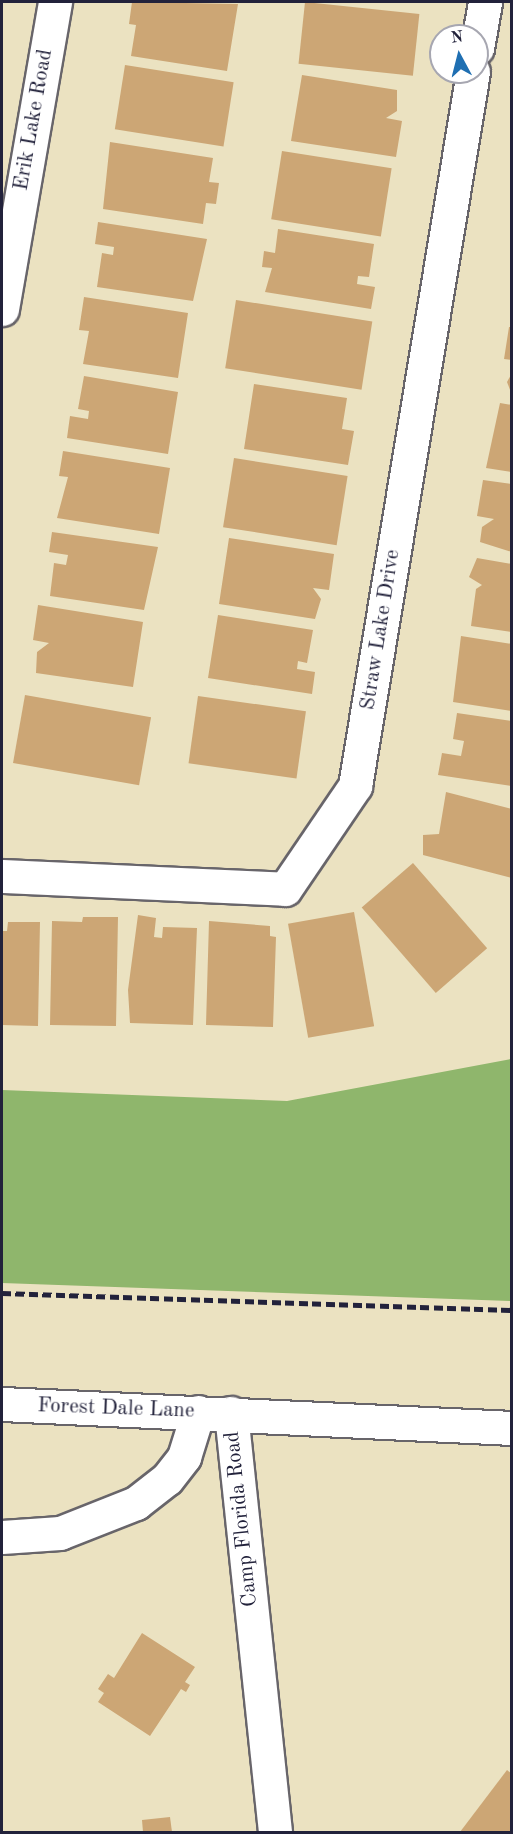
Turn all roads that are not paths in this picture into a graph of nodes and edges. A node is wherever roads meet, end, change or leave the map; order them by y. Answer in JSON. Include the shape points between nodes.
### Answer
{"nodes":[{"id":1,"x":55,"y":2,"type":"edge"},
{"id":2,"x":485,"y":2,"type":"edge"},
{"id":3,"x":481,"y":24,"type":"edge"},
{"id":4,"x":471,"y":84,"type":"edge"},
{"id":5,"x":2,"y":309,"type":"edge"},
{"id":6,"x":2,"y":876,"type":"edge"},
{"id":7,"x":2,"y":1404,"type":"edge"},
{"id":8,"x":198,"y":1412,"type":"junction"},
{"id":9,"x":231,"y":1413,"type":"junction"},
{"id":10,"x":512,"y":1428,"type":"edge"},
{"id":11,"x":2,"y":1537,"type":"edge"},
{"id":12,"x":275,"y":1833,"type":"edge"}],
"edges":[{"from":1,"to":5,"type":"street","name":"Erik Lake Road"},
{"from":2,"to":3,"type":"street"},
{"from":4,"to":6,"type":"street","name":"Straw Lake Drive","via":[[355,786],[285,889]]},
{"from":7,"to":8,"type":"street","name":"Forest Dale Lane"},
{"from":8,"to":9,"type":"street","name":"Forest Dale Lane"},
{"from":8,"to":11,"type":"street","via":[[184,1457],[167,1479],[136,1503],[60,1533]]},
{"from":9,"to":10,"type":"street","name":"Camp Florida Road"},
{"from":9,"to":12,"type":"street","name":"Camp Florida Road"}]}
